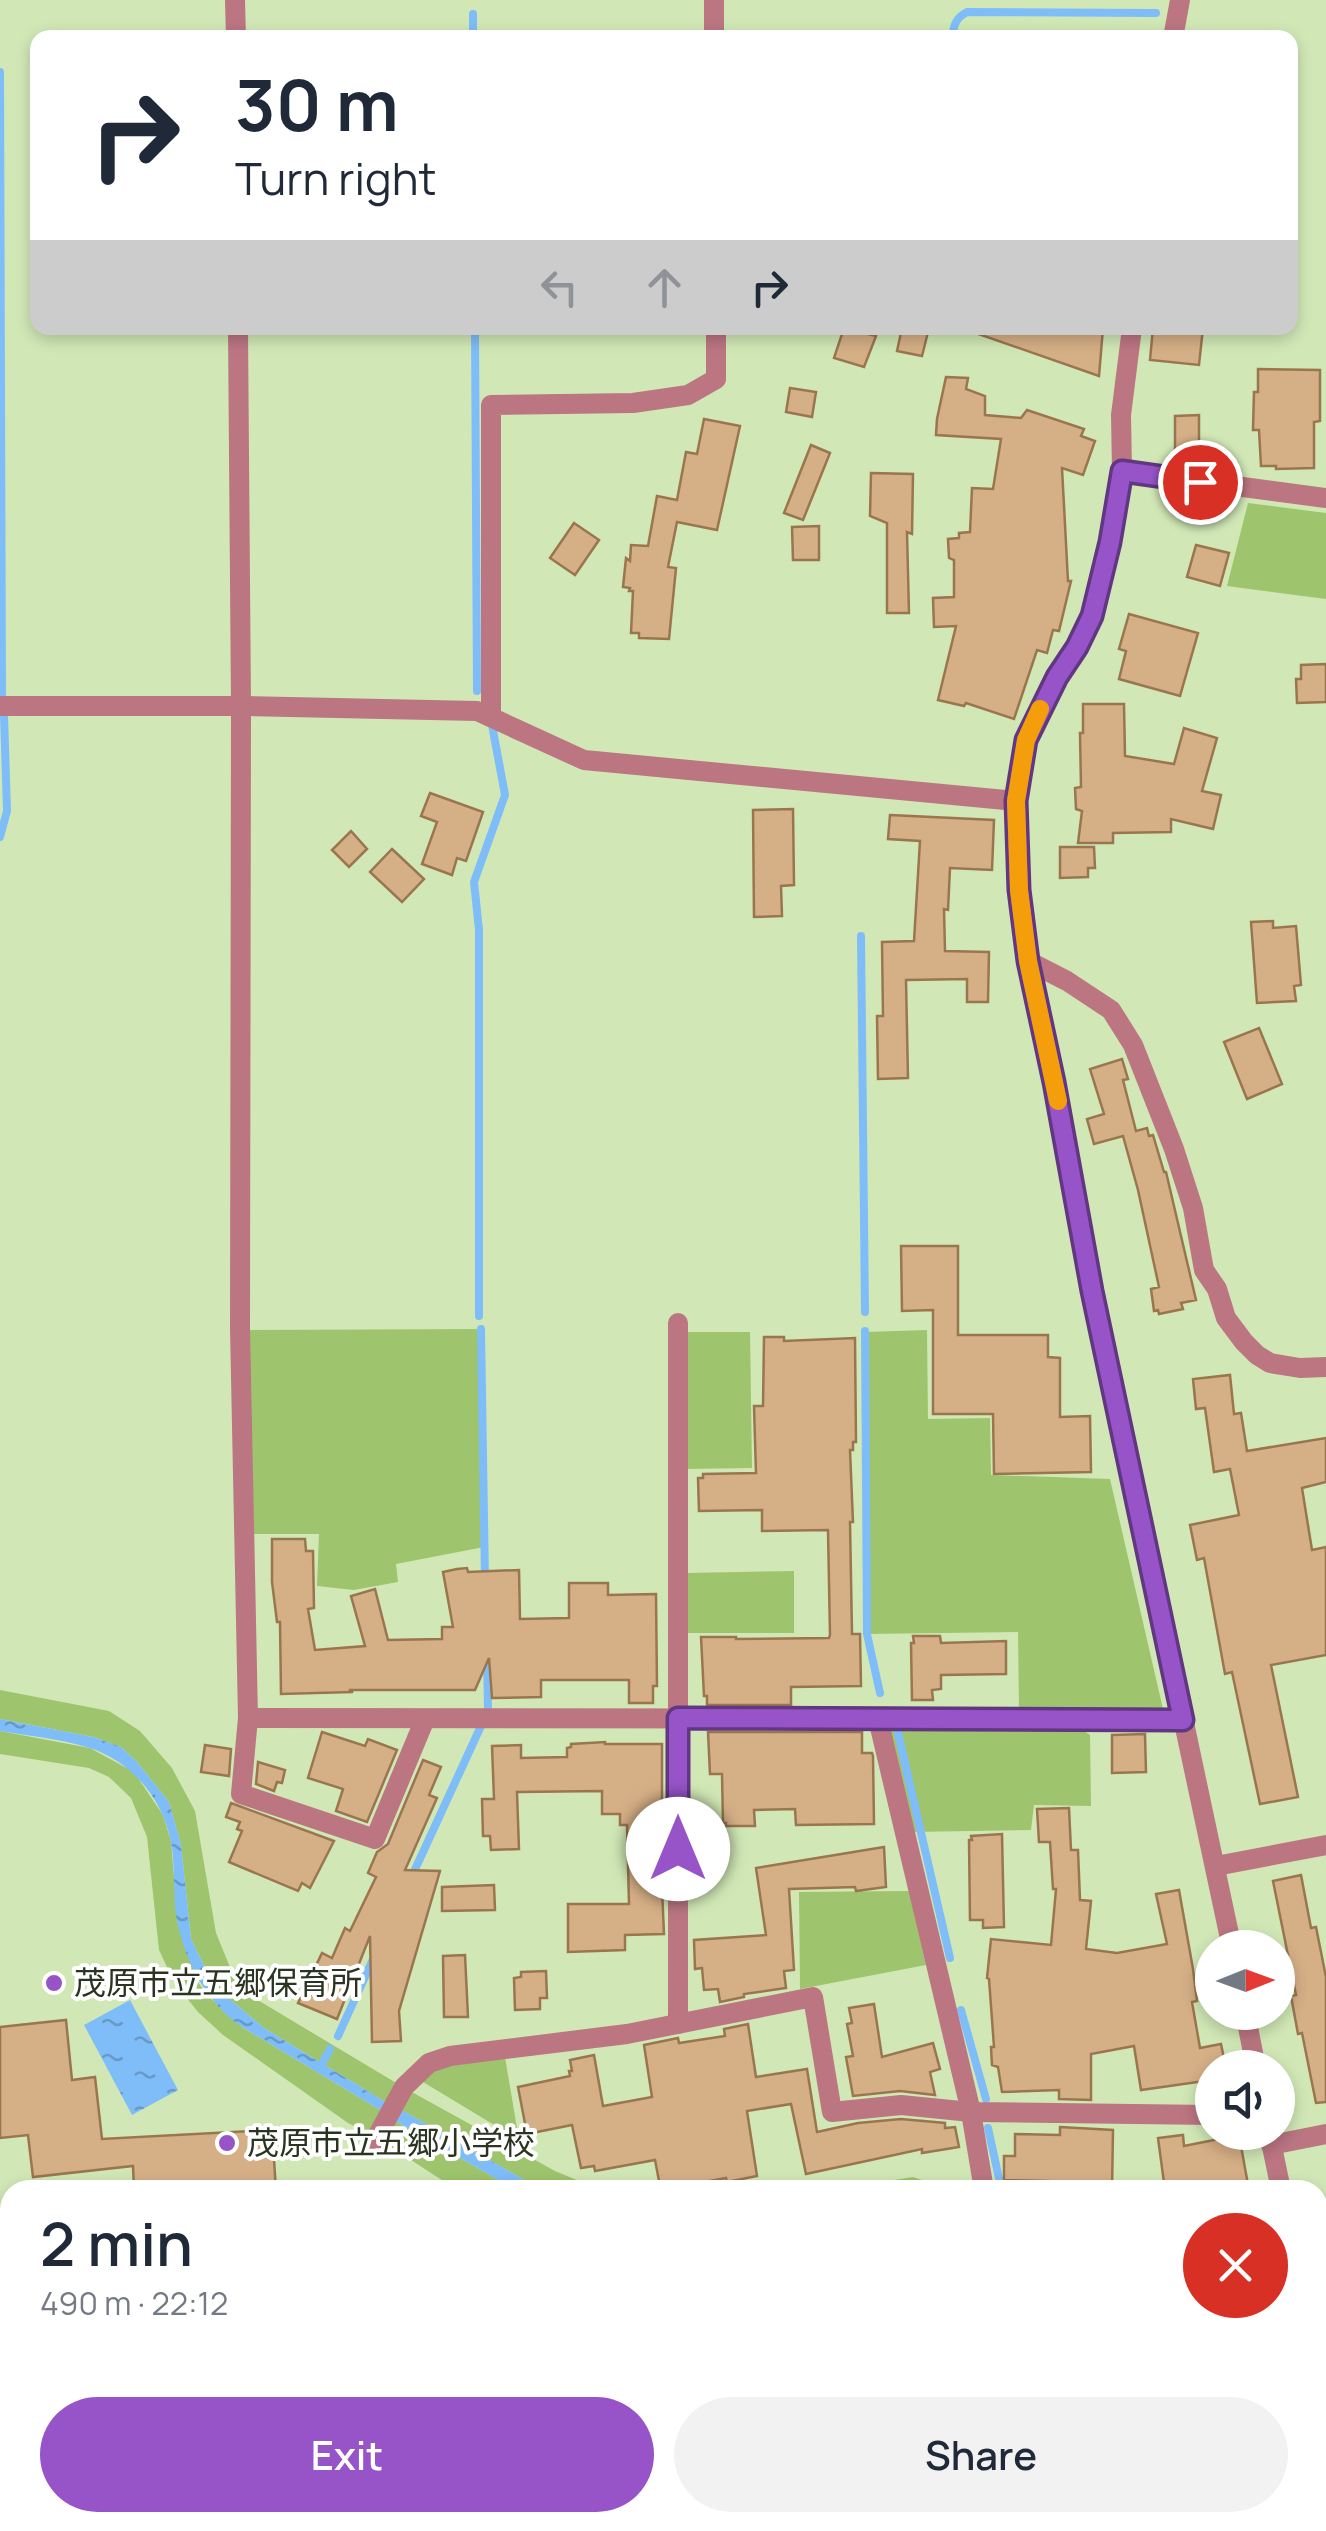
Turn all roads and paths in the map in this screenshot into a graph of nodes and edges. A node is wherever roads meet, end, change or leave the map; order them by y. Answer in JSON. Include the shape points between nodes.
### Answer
{"nodes":[{"id":1,"x":235,"y":0,"type":"edge"},
{"id":2,"x":714,"y":0,"type":"edge"},
{"id":3,"x":1180,"y":0,"type":"edge"},
{"id":4,"x":236,"y":30,"type":"edge"},
{"id":5,"x":714,"y":30,"type":"edge"},
{"id":6,"x":1174,"y":30,"type":"edge"},
{"id":7,"x":238,"y":335,"type":"edge"},
{"id":8,"x":716,"y":335,"type":"edge"},
{"id":9,"x":1131,"y":335,"type":"edge"},
{"id":10,"x":1122,"y":471,"type":"junction"},
{"id":11,"x":1326,"y":498,"type":"edge"},
{"id":12,"x":0,"y":706,"type":"edge"},
{"id":13,"x":241,"y":706,"type":"junction"},
{"id":14,"x":490,"y":716,"type":"junction"},
{"id":15,"x":1016,"y":801,"type":"junction"},
{"id":16,"x":1028,"y":961,"type":"junction"},
{"id":17,"x":678,"y":1323,"type":"dead end"},
{"id":18,"x":1326,"y":1367,"type":"edge"},
{"id":19,"x":248,"y":1718,"type":"junction"},
{"id":20,"x":678,"y":1718,"type":"junction"},
{"id":21,"x":878,"y":1719,"type":"junction"},
{"id":22,"x":425,"y":1720,"type":"junction"},
{"id":23,"x":1183,"y":1720,"type":"junction"},
{"id":24,"x":1326,"y":1844,"type":"edge"},
{"id":25,"x":1216,"y":1866,"type":"junction"},
{"id":26,"x":1228,"y":1930,"type":"edge"},
{"id":27,"x":678,"y":2024,"type":"junction"},
{"id":28,"x":971,"y":2112,"type":"junction"},
{"id":29,"x":1195,"y":2115,"type":"edge"},
{"id":30,"x":1326,"y":2134,"type":"edge"},
{"id":31,"x":1295,"y":2137,"type":"edge"},
{"id":32,"x":374,"y":2140,"type":"dead end"},
{"id":33,"x":1272,"y":2150,"type":"edge"},
{"id":34,"x":982,"y":2180,"type":"edge"},
{"id":35,"x":1279,"y":2180,"type":"edge"}],
"edges":[{"from":1,"to":4,"type":"street"},
{"from":2,"to":5,"type":"street"},
{"from":3,"to":6,"type":"street"},
{"from":7,"to":13,"type":"street"},
{"from":8,"to":14,"type":"street","via":[[716,379],[688,395],[633,403],[492,404]]},
{"from":9,"to":10,"type":"street"},
{"from":10,"to":11,"type":"street"},
{"from":10,"to":15,"type":"street","via":[[1092,616],[1026,740]]},
{"from":12,"to":13,"type":"street"},
{"from":13,"to":14,"type":"street","via":[[478,710]]},
{"from":13,"to":19,"type":"street","via":[[240,1328]]},
{"from":14,"to":15,"type":"street","via":[[584,760]]},
{"from":15,"to":16,"type":"street"},
{"from":16,"to":18,"type":"street","via":[[1111,1010],[1133,1045],[1194,1208],[1204,1270],[1226,1318],[1270,1363]]},
{"from":16,"to":23,"type":"street"},
{"from":17,"to":20,"type":"street"},
{"from":19,"to":22,"type":"street"},
{"from":19,"to":22,"type":"street","via":[[241,1794],[375,1839]]},
{"from":20,"to":21,"type":"street"},
{"from":20,"to":22,"type":"street"},
{"from":20,"to":27,"type":"street"},
{"from":21,"to":23,"type":"street"},
{"from":21,"to":28,"type":"street"},
{"from":23,"to":25,"type":"street"},
{"from":24,"to":25,"type":"street"},
{"from":25,"to":26,"type":"street"},
{"from":27,"to":28,"type":"street","via":[[812,1997],[832,2112],[901,2105]]},
{"from":27,"to":32,"type":"street","via":[[450,2056],[404,2088]]},
{"from":28,"to":29,"type":"street"},
{"from":28,"to":34,"type":"street"},
{"from":30,"to":31,"type":"street"},
{"from":33,"to":35,"type":"street"}]}
